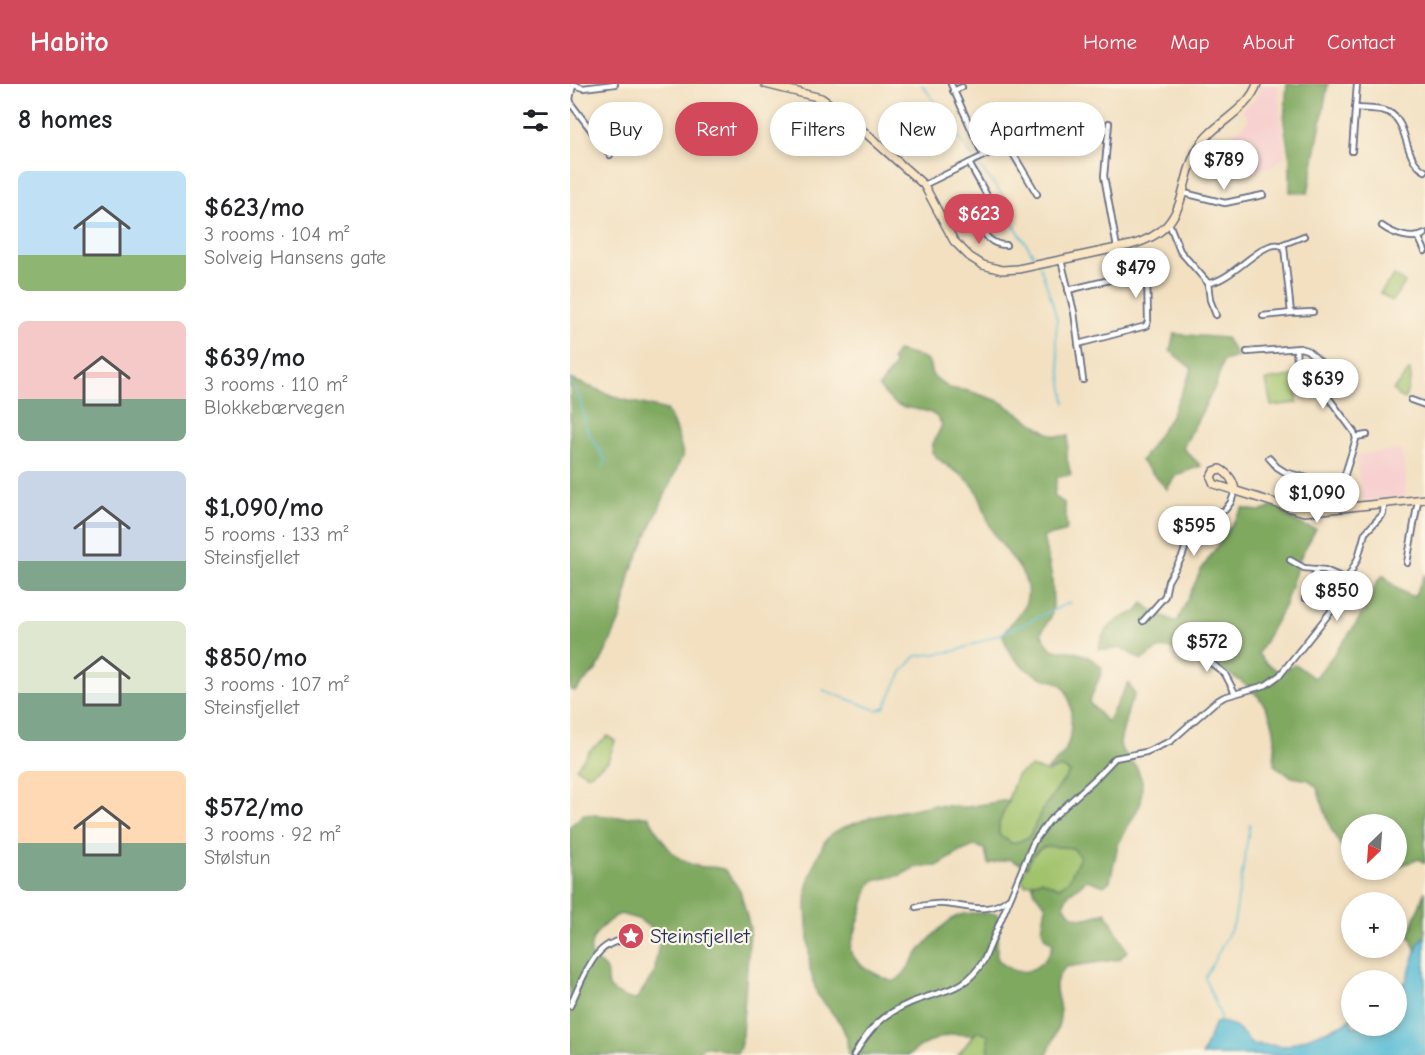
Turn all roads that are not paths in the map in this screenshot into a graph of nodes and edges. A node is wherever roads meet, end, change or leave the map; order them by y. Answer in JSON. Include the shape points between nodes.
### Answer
{"nodes":[{"id":1,"x":615,"y":84,"type":"edge"},
{"id":2,"x":765,"y":84,"type":"edge"},
{"id":3,"x":951,"y":84,"type":"edge"},
{"id":4,"x":1257,"y":84,"type":"edge"},
{"id":5,"x":1357,"y":84,"type":"edge"},
{"id":6,"x":572,"y":85,"type":"edge"},
{"id":7,"x":963,"y":87,"type":"dead end"},
{"id":8,"x":953,"y":91,"type":"junction"},
{"id":9,"x":1355,"y":108,"type":"junction"},
{"id":10,"x":1109,"y":123,"type":"dead end"},
{"id":11,"x":588,"y":126,"type":"edge"},
{"id":12,"x":969,"y":126,"type":"edge"},
{"id":13,"x":1352,"y":151,"type":"dead end"},
{"id":14,"x":980,"y":156,"type":"edge"},
{"id":15,"x":1014,"y":156,"type":"edge"},
{"id":16,"x":969,"y":163,"type":"junction"},
{"id":17,"x":1425,"y":171,"type":"edge"},
{"id":18,"x":924,"y":185,"type":"junction"},
{"id":19,"x":1184,"y":193,"type":"junction"},
{"id":20,"x":1037,"y":194,"type":"dead end"},
{"id":21,"x":1263,"y":195,"type":"dead end"},
{"id":22,"x":972,"y":213,"type":"dead end"},
{"id":23,"x":1169,"y":223,"type":"junction"},
{"id":24,"x":1382,"y":226,"type":"dead end"},
{"id":25,"x":983,"y":230,"type":"junction"},
{"id":26,"x":1425,"y":234,"type":"edge"},
{"id":27,"x":1304,"y":236,"type":"dead end"},
{"id":28,"x":1419,"y":238,"type":"junction"},
{"id":29,"x":1281,"y":244,"type":"junction"},
{"id":30,"x":1006,"y":245,"type":"dead end"},
{"id":31,"x":1117,"y":248,"type":"junction"},
{"id":32,"x":1425,"y":251,"type":"edge"},
{"id":33,"x":1061,"y":260,"type":"junction"},
{"id":34,"x":1164,"y":267,"type":"dead end"},
{"id":35,"x":1147,"y":270,"type":"junction"},
{"id":36,"x":1208,"y":283,"type":"junction"},
{"id":37,"x":1068,"y":290,"type":"junction"},
{"id":38,"x":1313,"y":312,"type":"dead end"},
{"id":39,"x":1291,"y":313,"type":"junction"},
{"id":40,"x":1216,"y":315,"type":"dead end"},
{"id":41,"x":1263,"y":316,"type":"dead end"},
{"id":42,"x":1077,"y":344,"type":"junction"},
{"id":43,"x":1296,"y":349,"type":"junction"},
{"id":44,"x":1247,"y":352,"type":"dead end"},
{"id":45,"x":1298,"y":375,"type":"dead end"},
{"id":46,"x":1083,"y":380,"type":"dead end"},
{"id":47,"x":1411,"y":399,"type":"dead end"},
{"id":48,"x":1425,"y":405,"type":"edge"},
{"id":49,"x":1367,"y":435,"type":"dead end"},
{"id":50,"x":1356,"y":437,"type":"junction"},
{"id":51,"x":1269,"y":458,"type":"dead end"},
{"id":52,"x":1341,"y":487,"type":"junction"},
{"id":53,"x":1235,"y":491,"type":"joint"},
{"id":54,"x":1421,"y":500,"type":"edge"},
{"id":55,"x":1384,"y":505,"type":"junction"},
{"id":56,"x":1345,"y":509,"type":"junction"},
{"id":57,"x":1290,"y":560,"type":"dead end"},
{"id":58,"x":1407,"y":563,"type":"dead end"},
{"id":59,"x":1317,"y":569,"type":"junction"},
{"id":60,"x":1348,"y":580,"type":"junction"},
{"id":61,"x":1305,"y":598,"type":"dead end"},
{"id":62,"x":1143,"y":621,"type":"dead end"},
{"id":63,"x":1190,"y":646,"type":"dead end"},
{"id":64,"x":1235,"y":693,"type":"junction"},
{"id":65,"x":1010,"y":897,"type":"junction"},
{"id":66,"x":916,"y":907,"type":"dead end"},
{"id":67,"x":628,"y":941,"type":"dead end"},
{"id":68,"x":570,"y":1006,"type":"edge"},
{"id":69,"x":854,"y":1055,"type":"edge"}],
"edges":[{"from":1,"to":6,"type":"street","via":[[594,88]]},
{"from":2,"to":18,"type":"street","via":[[828,101]]},
{"from":3,"to":8,"type":"street"},
{"from":4,"to":19,"type":"street","via":[[1249,99],[1198,147]]},
{"from":5,"to":9,"type":"street"},
{"from":6,"to":11,"type":"street","via":[[572,105]]},
{"from":7,"to":8,"type":"street"},
{"from":8,"to":12,"type":"street"},
{"from":9,"to":13,"type":"street"},
{"from":9,"to":17,"type":"street","via":[[1382,110],[1397,118],[1413,160]]},
{"from":10,"to":31,"type":"street","via":[[1104,176]]},
{"from":14,"to":16,"type":"street"},
{"from":15,"to":20,"type":"street"},
{"from":16,"to":18,"type":"street"},
{"from":16,"to":25,"type":"street","via":[[1000,219]]},
{"from":18,"to":33,"type":"street","via":[[954,241],[977,262],[1007,271]]},
{"from":19,"to":21,"type":"street","via":[[1225,203]]},
{"from":19,"to":23,"type":"street"},
{"from":22,"to":25,"type":"street"},
{"from":23,"to":31,"type":"street","via":[[1149,238]]},
{"from":23,"to":36,"type":"street","via":[[1180,251]]},
{"from":24,"to":28,"type":"street"},
{"from":25,"to":30,"type":"street","via":[[990,242]]},
{"from":26,"to":28,"type":"street"},
{"from":27,"to":29,"type":"street"},
{"from":28,"to":32,"type":"street"},
{"from":29,"to":36,"type":"street","via":[[1263,247],[1242,267]]},
{"from":29,"to":39,"type":"street","via":[[1286,255]]},
{"from":31,"to":33,"type":"street"},
{"from":33,"to":37,"type":"street"},
{"from":34,"to":35,"type":"street"},
{"from":35,"to":37,"type":"street"},
{"from":35,"to":42,"type":"street","via":[[1146,326]]},
{"from":36,"to":40,"type":"street"},
{"from":37,"to":42,"type":"street"},
{"from":38,"to":39,"type":"street"},
{"from":39,"to":41,"type":"street"},
{"from":42,"to":46,"type":"street"},
{"from":43,"to":44,"type":"street"},
{"from":43,"to":45,"type":"street"},
{"from":43,"to":50,"type":"street","via":[[1307,350],[1323,364],[1328,397]]},
{"from":47,"to":48,"type":"street"},
{"from":49,"to":50,"type":"street"},
{"from":50,"to":52,"type":"street"},
{"from":51,"to":52,"type":"street","via":[[1284,472]]},
{"from":52,"to":56,"type":"street"},
{"from":53,"to":56,"type":"street","via":[[1304,512]]},
{"from":53,"to":62,"type":"street","via":[[1227,508],[1206,517],[1189,537],[1170,575],[1165,596]]},
{"from":54,"to":55,"type":"street"},
{"from":54,"to":58,"type":"street"},
{"from":55,"to":56,"type":"street"},
{"from":55,"to":60,"type":"street","via":[[1383,514],[1365,533]]},
{"from":57,"to":59,"type":"street","via":[[1304,568]]},
{"from":59,"to":60,"type":"street"},
{"from":59,"to":61,"type":"street"},
{"from":60,"to":64,"type":"street","via":[[1325,620],[1280,675],[1266,685]]},
{"from":63,"to":64,"type":"street","via":[[1225,674]]},
{"from":64,"to":65,"type":"street","via":[[1214,703],[1172,741],[1146,752],[1115,758],[1040,832]]},
{"from":65,"to":66,"type":"street","via":[[988,909],[941,904]]},
{"from":65,"to":69,"type":"street","via":[[984,960],[972,977],[896,1010],[868,1032]]},
{"from":67,"to":68,"type":"street","via":[[611,942],[598,954]]}]}
